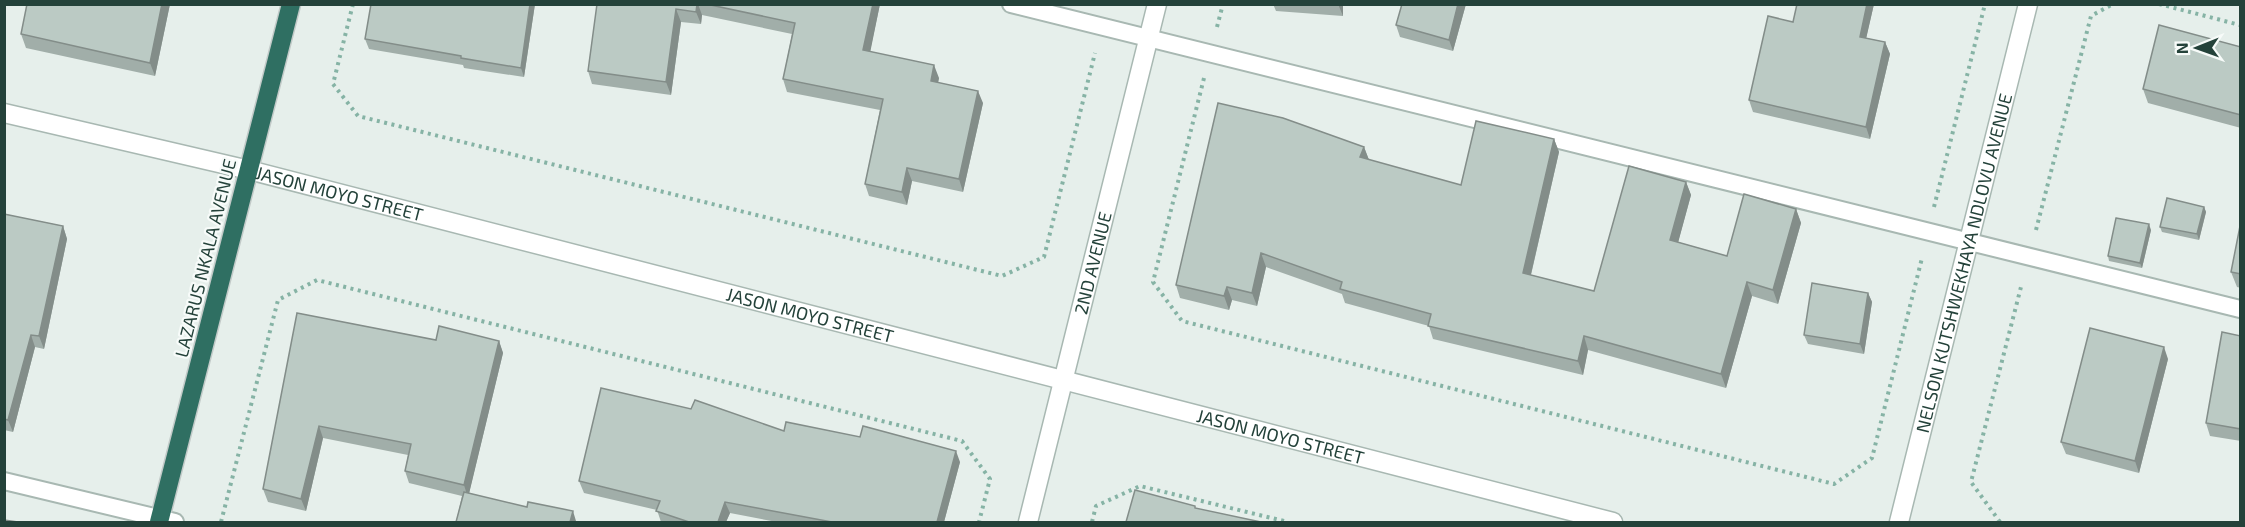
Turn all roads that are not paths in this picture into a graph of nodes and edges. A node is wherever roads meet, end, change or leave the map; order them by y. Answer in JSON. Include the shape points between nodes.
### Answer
{"nodes":[{"id":1,"x":291,"y":4,"type":"edge"},
{"id":2,"x":1011,"y":4,"type":"edge"},
{"id":3,"x":1157,"y":4,"type":"edge"},
{"id":4,"x":2028,"y":4,"type":"edge"},
{"id":5,"x":1149,"y":40,"type":"junction"},
{"id":6,"x":4,"y":113,"type":"edge"},
{"id":7,"x":249,"y":170,"type":"junction"},
{"id":8,"x":1968,"y":241,"type":"junction"},
{"id":9,"x":2241,"y":309,"type":"edge"},
{"id":10,"x":1064,"y":381,"type":"junction"},
{"id":11,"x":4,"y":481,"type":"edge"},
{"id":12,"x":165,"y":521,"type":"edge"},
{"id":13,"x":1028,"y":522,"type":"edge"},
{"id":14,"x":1613,"y":522,"type":"edge"},
{"id":15,"x":1899,"y":522,"type":"edge"}],
"edges":[{"from":1,"to":7,"type":"highway","name":"LAZARUS NKALA AVENUE"},
{"from":2,"to":5,"type":"lane"},
{"from":3,"to":5,"type":"street","name":"2ND AVENUE"},
{"from":4,"to":8,"type":"street","name":"NELSON KUTSHWEKHAYA NDLOVU AVENUE"},
{"from":5,"to":8,"type":"lane"},
{"from":5,"to":10,"type":"street","name":"2ND AVENUE"},
{"from":6,"to":7,"type":"street","name":"JASON MOYO STREET"},
{"from":7,"to":10,"type":"street","name":"JASON MOYO STREET"},
{"from":7,"to":12,"type":"highway","name":"LAZARUS NKALA AVENUE"},
{"from":8,"to":9,"type":"lane"},
{"from":8,"to":15,"type":"street","name":"NELSON KUTSHWEKHAYA NDLOVU AVENUE"},
{"from":10,"to":13,"type":"street","name":"2ND AVENUE"},
{"from":10,"to":14,"type":"street","name":"JASON MOYO STREET"},
{"from":11,"to":12,"type":"lane"}]}
